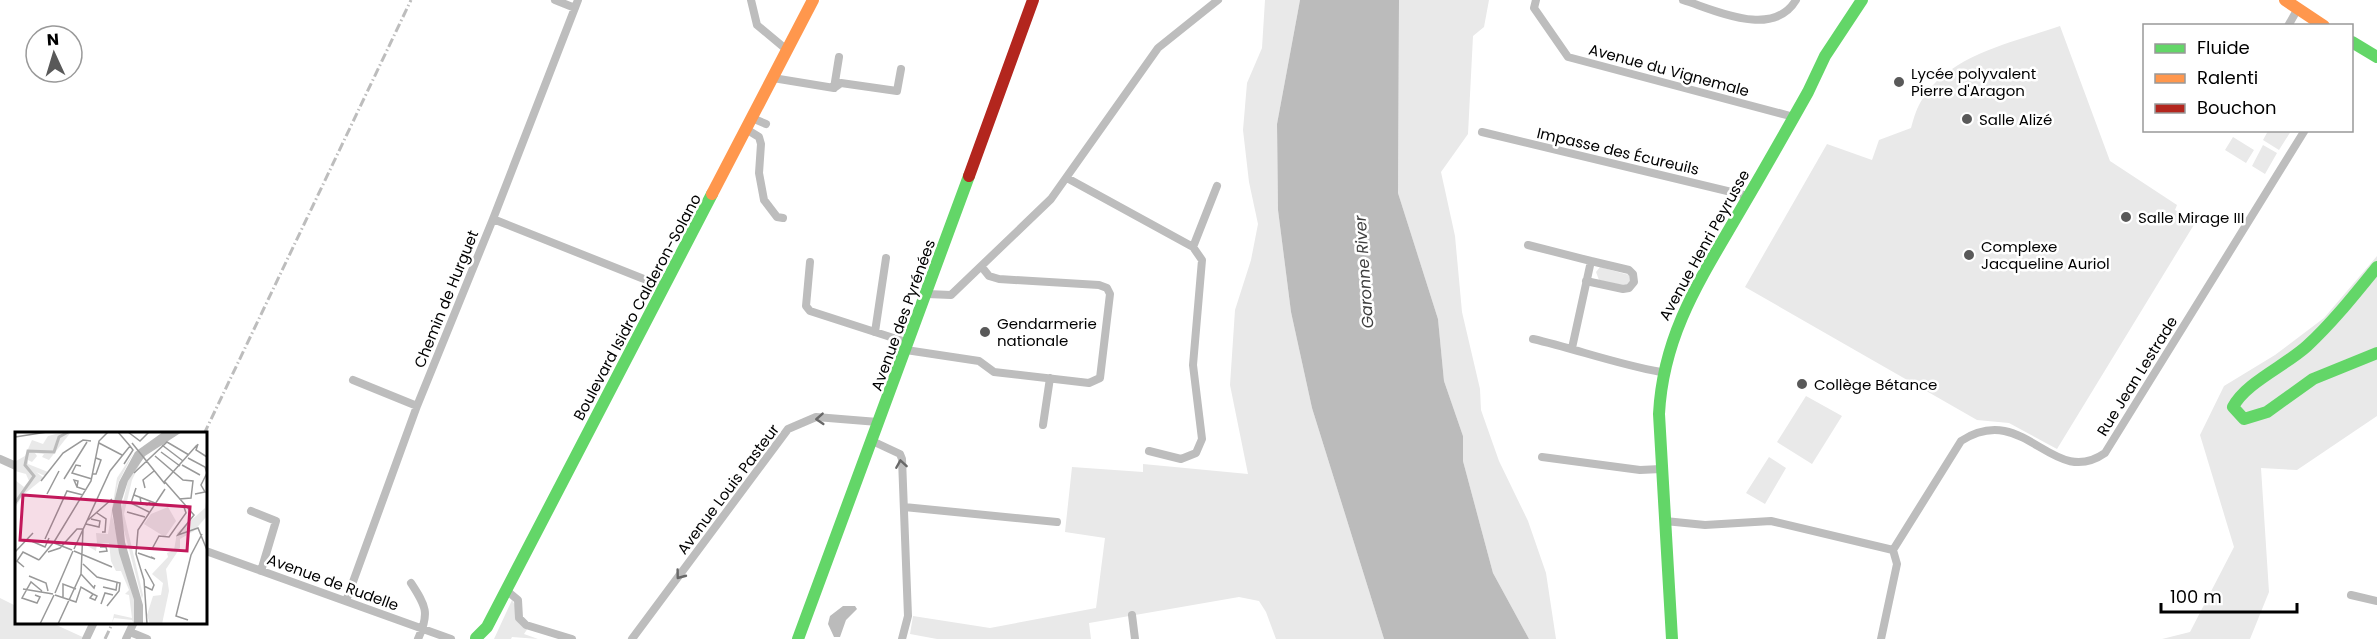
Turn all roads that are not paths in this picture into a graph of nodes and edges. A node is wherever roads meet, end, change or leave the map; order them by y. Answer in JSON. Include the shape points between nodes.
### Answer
{"nodes":[{"id":1,"x":555,"y":0,"type":"edge"},
{"id":2,"x":813,"y":0,"type":"edge"},
{"id":3,"x":1033,"y":0,"type":"edge"},
{"id":4,"x":1218,"y":0,"type":"edge"},
{"id":5,"x":1536,"y":0,"type":"edge"},
{"id":6,"x":1683,"y":0,"type":"edge"},
{"id":7,"x":1796,"y":0,"type":"edge"},
{"id":8,"x":1862,"y":0,"type":"edge"},
{"id":9,"x":2285,"y":0,"type":"edge"},
{"id":10,"x":752,"y":1,"type":"edge"},
{"id":11,"x":576,"y":4,"type":"edge"},
{"id":12,"x":2297,"y":10,"type":"junction"},
{"id":13,"x":2289,"y":24,"type":"edge"},
{"id":14,"x":2321,"y":24,"type":"edge"},
{"id":15,"x":2353,"y":43,"type":"edge"},
{"id":16,"x":787,"y":50,"type":"junction"},
{"id":17,"x":839,"y":57,"type":"dead end"},
{"id":18,"x":2377,"y":57,"type":"edge"},
{"id":19,"x":901,"y":69,"type":"dead end"},
{"id":20,"x":772,"y":78,"type":"junction"},
{"id":21,"x":834,"y":88,"type":"junction"},
{"id":22,"x":1794,"y":117,"type":"junction"},
{"id":23,"x":749,"y":123,"type":"junction"},
{"id":24,"x":766,"y":124,"type":"dead end"},
{"id":25,"x":1482,"y":132,"type":"dead end"},
{"id":26,"x":2304,"y":132,"type":"edge"},
{"id":27,"x":1067,"y":178,"type":"junction"},
{"id":28,"x":1217,"y":186,"type":"dead end"},
{"id":29,"x":1748,"y":196,"type":"junction"},
{"id":30,"x":783,"y":218,"type":"dead end"},
{"id":31,"x":493,"y":219,"type":"junction"},
{"id":32,"x":1528,"y":245,"type":"dead end"},
{"id":33,"x":1193,"y":247,"type":"junction"},
{"id":34,"x":886,"y":258,"type":"dead end"},
{"id":35,"x":1591,"y":261,"type":"junction"},
{"id":36,"x":810,"y":262,"type":"dead end"},
{"id":37,"x":981,"y":266,"type":"junction"},
{"id":38,"x":2377,"y":267,"type":"edge"},
{"id":39,"x":1586,"y":281,"type":"junction"},
{"id":40,"x":664,"y":287,"type":"junction"},
{"id":41,"x":927,"y":294,"type":"junction"},
{"id":42,"x":875,"y":332,"type":"junction"},
{"id":43,"x":1533,"y":339,"type":"dead end"},
{"id":44,"x":907,"y":347,"type":"junction"},
{"id":45,"x":1572,"y":348,"type":"junction"},
{"id":46,"x":2377,"y":353,"type":"edge"},
{"id":47,"x":1661,"y":372,"type":"junction"},
{"id":48,"x":1050,"y":378,"type":"junction"},
{"id":49,"x":353,"y":380,"type":"dead end"},
{"id":50,"x":417,"y":406,"type":"junction"},
{"id":51,"x":878,"y":422,"type":"junction"},
{"id":52,"x":1043,"y":425,"type":"dead end"},
{"id":53,"x":870,"y":440,"type":"junction"},
{"id":54,"x":1149,"y":451,"type":"dead end"},
{"id":55,"x":1542,"y":457,"type":"dead end"},
{"id":56,"x":0,"y":459,"type":"edge"},
{"id":57,"x":15,"y":466,"type":"edge"},
{"id":58,"x":1661,"y":469,"type":"junction"},
{"id":59,"x":904,"y":507,"type":"junction"},
{"id":60,"x":251,"y":511,"type":"dead end"},
{"id":61,"x":1665,"y":521,"type":"junction"},
{"id":62,"x":1057,"y":522,"type":"dead end"},
{"id":63,"x":1893,"y":550,"type":"junction"},
{"id":64,"x":207,"y":551,"type":"edge"},
{"id":65,"x":261,"y":571,"type":"junction"},
{"id":66,"x":411,"y":584,"type":"dead end"},
{"id":67,"x":506,"y":590,"type":"junction"},
{"id":68,"x":2351,"y":595,"type":"dead end"},
{"id":69,"x":346,"y":601,"type":"junction"},
{"id":70,"x":2377,"y":601,"type":"edge"},
{"id":71,"x":1132,"y":615,"type":"dead end"},
{"id":72,"x":93,"y":624,"type":"edge"},
{"id":73,"x":423,"y":629,"type":"junction"},
{"id":74,"x":128,"y":635,"type":"edge"},
{"id":75,"x":485,"y":635,"type":"edge"},
{"id":76,"x":635,"y":635,"type":"edge"},
{"id":77,"x":86,"y":639,"type":"edge"},
{"id":78,"x":147,"y":639,"type":"edge"},
{"id":79,"x":418,"y":639,"type":"edge"},
{"id":80,"x":451,"y":639,"type":"edge"},
{"id":81,"x":474,"y":639,"type":"edge"},
{"id":82,"x":572,"y":639,"type":"edge"},
{"id":83,"x":798,"y":639,"type":"edge"},
{"id":84,"x":902,"y":639,"type":"edge"},
{"id":85,"x":1135,"y":639,"type":"edge"},
{"id":86,"x":1672,"y":639,"type":"edge"},
{"id":87,"x":1881,"y":639,"type":"edge"}],
"edges":[{"from":1,"to":11,"type":"street"},
{"from":2,"to":16,"type":"street","name":"Boulevard Isidro Calderon-Solano"},
{"from":3,"to":41,"type":"street","name":"Avenue des Pyrénées"},
{"from":4,"to":27,"type":"street","via":[[1158,48]]},
{"from":5,"to":22,"type":"street","name":"Avenue du Vignemale","via":[[1534,8],[1568,57]]},
{"from":6,"to":7,"type":"street","via":[[1755,22],[1791,8]]},
{"from":8,"to":22,"type":"street","name":"Avenue Henri Peyrusse","via":[[1840,44]]},
{"from":9,"to":12,"type":"street"},
{"from":10,"to":16,"type":"street","via":[[757,25]]},
{"from":11,"to":31,"type":"street","name":"Chemin de Hurguet"},
{"from":12,"to":13,"type":"street"},
{"from":12,"to":14,"type":"street"},
{"from":15,"to":18,"type":"street"},
{"from":16,"to":20,"type":"street","name":"Boulevard Isidro Calderon-Solano"},
{"from":17,"to":21,"type":"street"},
{"from":19,"to":21,"type":"street","via":[[897,91],[841,83]]},
{"from":20,"to":21,"type":"street"},
{"from":20,"to":23,"type":"street","name":"Boulevard Isidro Calderon-Solano"},
{"from":22,"to":29,"type":"street","name":"Avenue Henri Peyrusse"},
{"from":23,"to":24,"type":"street"},
{"from":23,"to":30,"type":"street","via":[[761,144],[759,173],[764,200],[777,217]]},
{"from":23,"to":40,"type":"street","name":"Boulevard Isidro Calderon-Solano"},
{"from":25,"to":29,"type":"street","name":"Impasse des Écureuils"},
{"from":26,"to":63,"type":"street","name":"Rue Jean Lestrade","via":[[2105,453],[2090,462],[2076,463],[2011,431],[1978,431],[1961,441]]},
{"from":27,"to":33,"type":"street"},
{"from":27,"to":37,"type":"street","via":[[1051,199]]},
{"from":28,"to":33,"type":"street"},
{"from":29,"to":47,"type":"street","name":"Avenue Henri Peyrusse","via":[[1673,331]]},
{"from":31,"to":40,"type":"street"},
{"from":31,"to":50,"type":"street","name":"Chemin de Hurguet"},
{"from":32,"to":35,"type":"street"},
{"from":33,"to":54,"type":"street","via":[[1202,260],[1193,365],[1202,439],[1196,453],[1181,459]]},
{"from":34,"to":42,"type":"street"},
{"from":35,"to":39,"type":"street"},
{"from":35,"to":39,"type":"street","via":[[1629,270],[1634,282],[1623,289]]},
{"from":36,"to":42,"type":"street","via":[[807,309]]},
{"from":37,"to":41,"type":"street","via":[[951,295]]},
{"from":37,"to":48,"type":"street","via":[[994,279],[1099,285],[1109,291],[1100,378],[1089,383]]},
{"from":38,"to":46,"type":"street","via":[[2305,350],[2243,391],[2233,407],[2236,415],[2253,419],[2328,371]]},
{"from":39,"to":45,"type":"street"},
{"from":40,"to":67,"type":"street","name":"Boulevard Isidro Calderon-Solano"},
{"from":41,"to":44,"type":"street","name":"Avenue des Pyrénées"},
{"from":42,"to":44,"type":"street"},
{"from":43,"to":45,"type":"street"},
{"from":44,"to":48,"type":"street","via":[[979,361],[994,372]]},
{"from":44,"to":51,"type":"street","name":"Avenue des Pyrénées"},
{"from":45,"to":47,"type":"street","via":[[1597,358]]},
{"from":47,"to":58,"type":"street","name":"Avenue Henri Peyrusse"},
{"from":48,"to":52,"type":"street"},
{"from":49,"to":50,"type":"street"},
{"from":50,"to":69,"type":"street","name":"Chemin de Hurguet"},
{"from":51,"to":53,"type":"street","name":"Avenue des Pyrénées"},
{"from":51,"to":76,"type":"street","name":"Avenue Louis Pasteur","one_way":true,"via":[[816,417],[788,429]]},
{"from":59,"to":53,"type":"street","one_way":true,"via":[[900,454]]},
{"from":53,"to":83,"type":"street","name":"Avenue des Pyrénées"},
{"from":55,"to":58,"type":"street","via":[[1640,470]]},
{"from":56,"to":57,"type":"street"},
{"from":58,"to":61,"type":"street","name":"Avenue Henri Peyrusse"},
{"from":59,"to":62,"type":"street"},
{"from":59,"to":84,"type":"street","via":[[908,616]]},
{"from":60,"to":65,"type":"street","via":[[276,521]]},
{"from":61,"to":63,"type":"street","via":[[1705,525],[1771,521]]},
{"from":61,"to":86,"type":"street","name":"Avenue Henri Peyrusse"},
{"from":63,"to":87,"type":"street","via":[[1897,564]]},
{"from":64,"to":65,"type":"street","name":"Avenue de Rudelle"},
{"from":65,"to":69,"type":"street","name":"Avenue de Rudelle"},
{"from":66,"to":73,"type":"street","via":[[425,604]]},
{"from":67,"to":75,"type":"street","name":"Boulevard Isidro Calderon-Solano"},
{"from":67,"to":82,"type":"street","via":[[518,600],[519,618],[525,625]]},
{"from":68,"to":70,"type":"street"},
{"from":69,"to":73,"type":"street","name":"Avenue de Rudelle"},
{"from":71,"to":85,"type":"street"},
{"from":72,"to":77,"type":"street"},
{"from":73,"to":79,"type":"street"},
{"from":73,"to":80,"type":"street","name":"Avenue de Rudelle"},
{"from":74,"to":78,"type":"street"},
{"from":75,"to":81,"type":"street","name":"Boulevard Isidro Calderon-Solano"}]}
